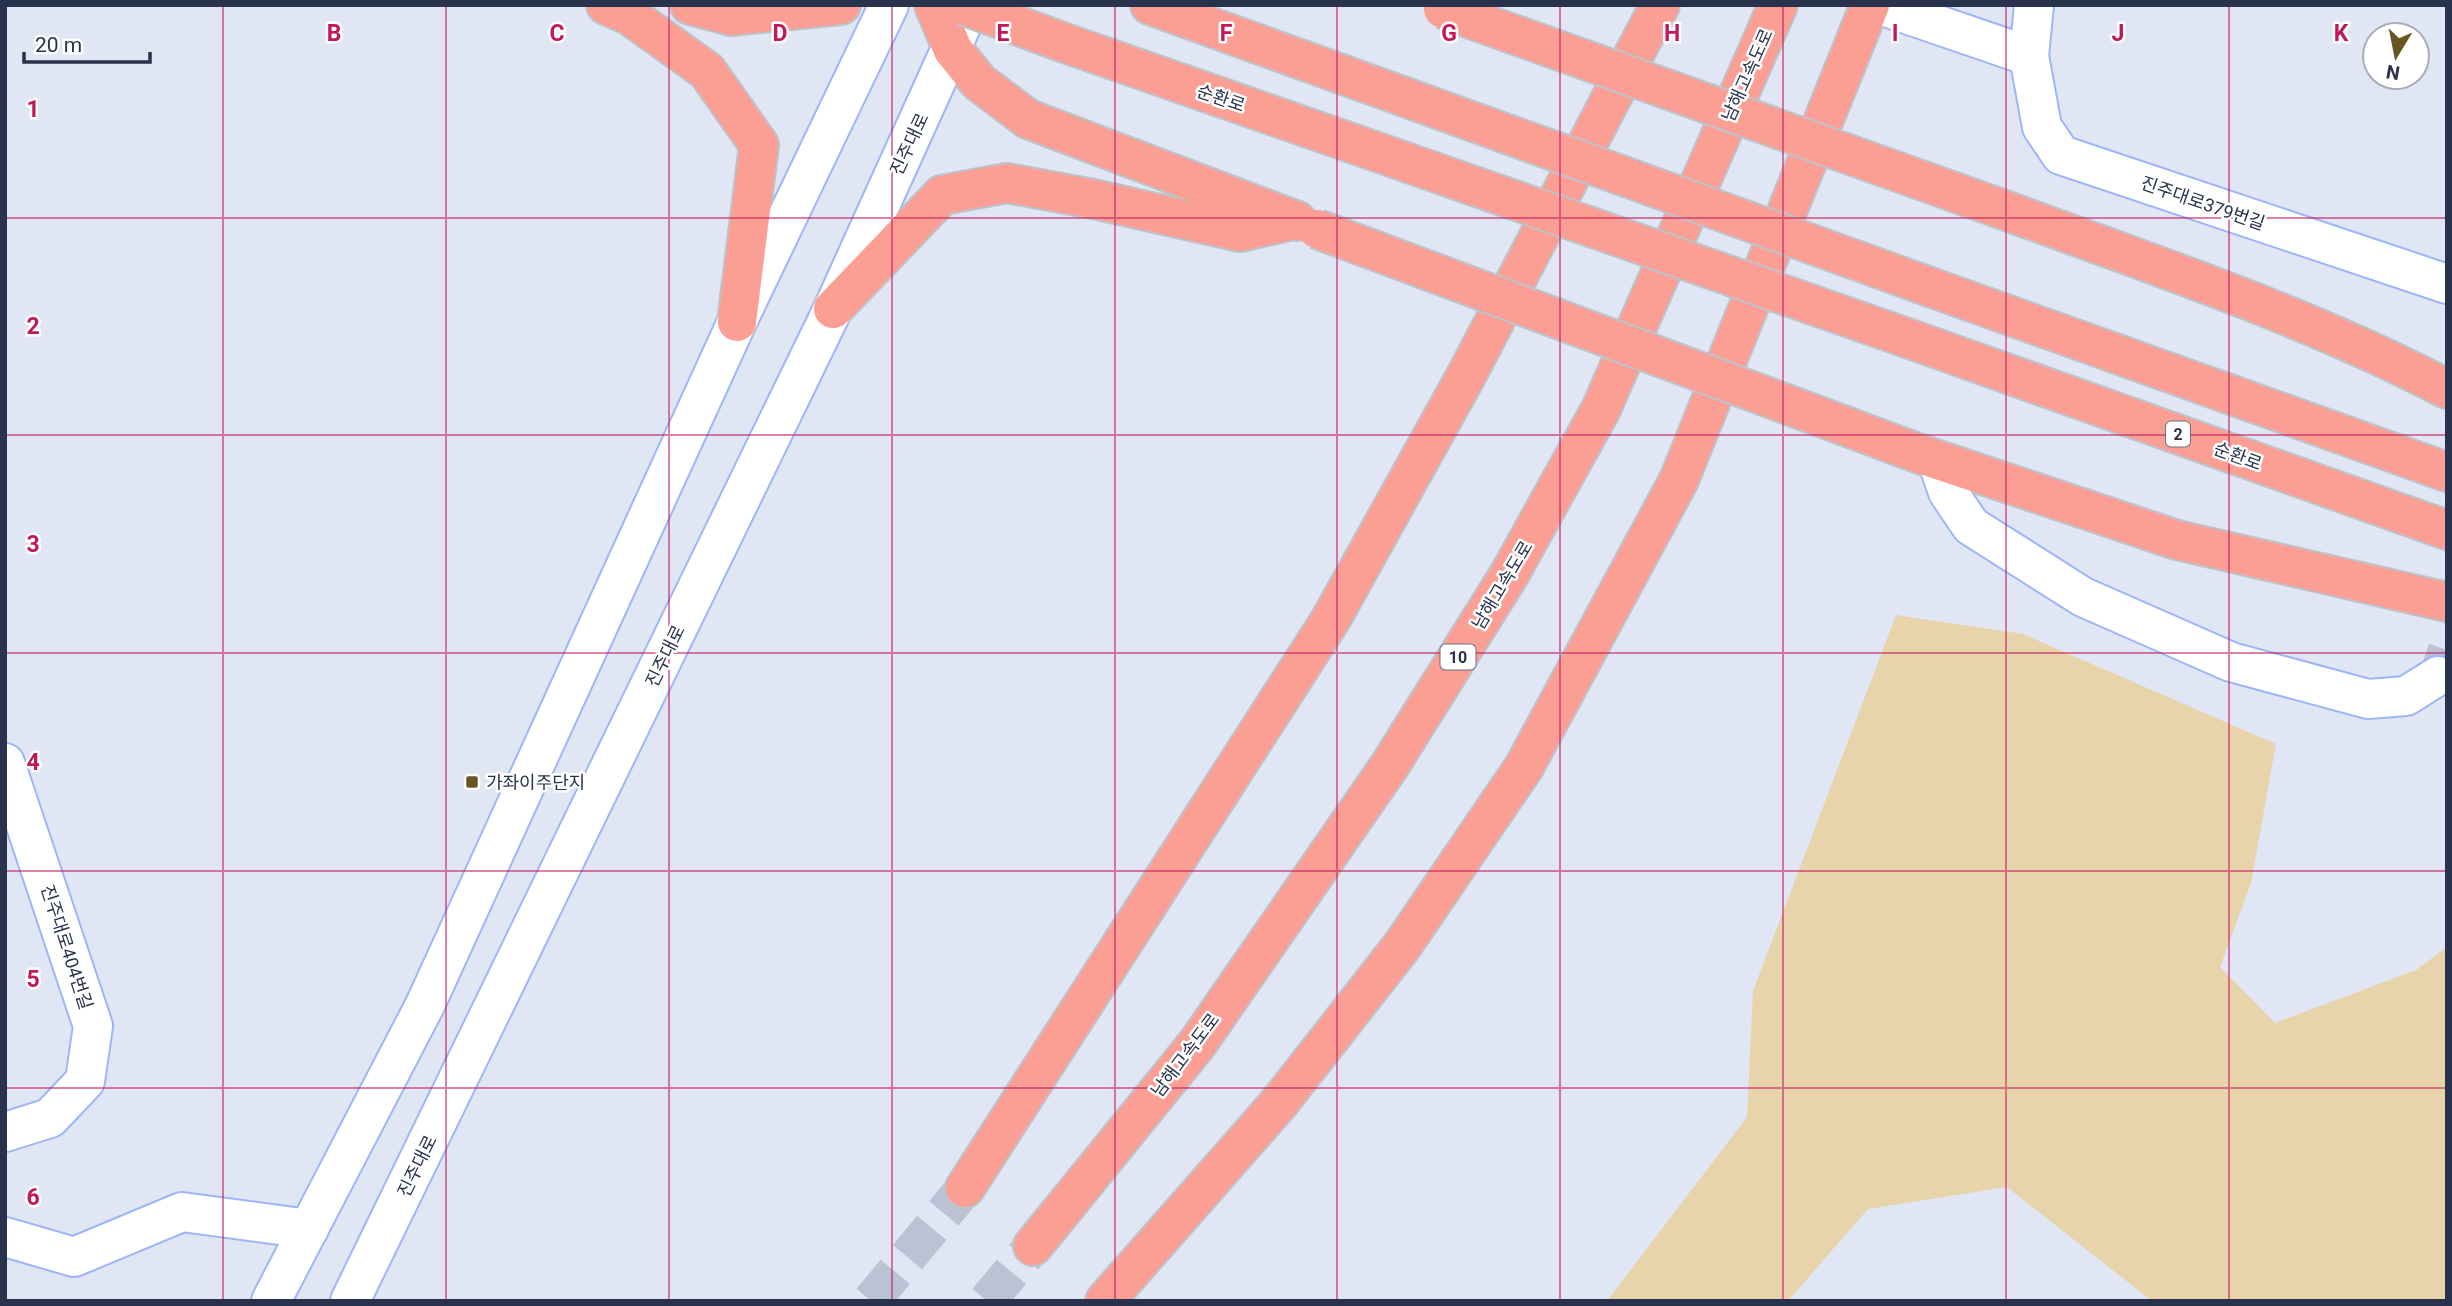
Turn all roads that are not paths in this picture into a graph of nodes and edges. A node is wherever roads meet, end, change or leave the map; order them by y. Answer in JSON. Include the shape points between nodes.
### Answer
{"nodes":[{"id":1,"x":606,"y":5,"type":"edge"},
{"id":2,"x":690,"y":5,"type":"edge"},
{"id":3,"x":841,"y":5,"type":"edge"},
{"id":4,"x":889,"y":5,"type":"edge"},
{"id":5,"x":934,"y":5,"type":"edge"},
{"id":6,"x":963,"y":5,"type":"edge"},
{"id":7,"x":969,"y":5,"type":"edge"},
{"id":8,"x":1150,"y":5,"type":"edge"},
{"id":9,"x":1660,"y":5,"type":"edge"},
{"id":10,"x":1778,"y":5,"type":"edge"},
{"id":11,"x":1870,"y":5,"type":"edge"},
{"id":12,"x":2034,"y":5,"type":"edge"},
{"id":13,"x":1437,"y":7,"type":"edge"},
{"id":14,"x":1894,"y":11,"type":"edge"},
{"id":15,"x":953,"y":50,"type":"junction"},
{"id":16,"x":2029,"y":55,"type":"junction"},
{"id":17,"x":1305,"y":224,"type":"junction"},
{"id":18,"x":2447,"y":284,"type":"edge"},
{"id":19,"x":833,"y":309,"type":"junction"},
{"id":20,"x":737,"y":322,"type":"junction"},
{"id":21,"x":2447,"y":389,"type":"edge"},
{"id":22,"x":1929,"y":457,"type":"junction"},
{"id":23,"x":2447,"y":472,"type":"edge"},
{"id":24,"x":2447,"y":530,"type":"edge"},
{"id":25,"x":2447,"y":602,"type":"edge"},
{"id":26,"x":2438,"y":676,"type":"tunnel mouth"},
{"id":27,"x":5,"y":763,"type":"edge"},
{"id":28,"x":5,"y":1132,"type":"edge"},
{"id":29,"x":965,"y":1188,"type":"tunnel mouth"},
{"id":30,"x":309,"y":1229,"type":"junction"},
{"id":31,"x":5,"y":1237,"type":"edge"},
{"id":32,"x":1033,"y":1246,"type":"tunnel mouth"},
{"id":33,"x":271,"y":1301,"type":"edge"},
{"id":34,"x":349,"y":1301,"type":"edge"},
{"id":35,"x":1105,"y":1301,"type":"edge"}],
"edges":[{"from":1,"to":20,"type":"highway","via":[[629,15],[707,71],[759,145]]},
{"from":2,"to":3,"type":"highway","via":[[731,16]]},
{"from":4,"to":20,"type":"street"},
{"from":5,"to":15,"type":"highway"},
{"from":6,"to":24,"type":"highway","name":"순환로","number":"2","bridge":true},
{"from":7,"to":15,"type":"street","name":"진주대로"},
{"from":8,"to":23,"type":"highway","bridge":true},
{"from":9,"to":29,"type":"highway","via":[[1466,376],[1331,619]]},
{"from":10,"to":32,"type":"highway","name":"남해고속도로","number":"10","via":[[1601,410],[1509,575],[1390,765],[1196,1044]]},
{"from":11,"to":35,"type":"highway","via":[[1679,480],[1524,767],[1402,946],[1279,1103]]},
{"from":12,"to":16,"type":"street","name":"진주대로379번길"},
{"from":13,"to":21,"type":"highway","bridge":true,"via":[[2273,309]]},
{"from":14,"to":16,"type":"street"},
{"from":15,"to":17,"type":"highway","via":[[979,82],[1028,119]]},
{"from":15,"to":19,"type":"street","name":"진주대로"},
{"from":16,"to":18,"type":"street","name":"진주대로379번길","via":[[2042,127],[2061,155]]},
{"from":17,"to":19,"type":"highway","via":[[1240,232],[1007,183],[942,195]]},
{"from":17,"to":22,"type":"highway","bridge":true},
{"from":19,"to":34,"type":"street","name":"진주대로"},
{"from":20,"to":30,"type":"street","via":[[425,1005]]},
{"from":22,"to":25,"type":"highway","via":[[2177,540]]},
{"from":22,"to":26,"type":"street","via":[[1971,526],[2082,597],[2231,662],[2368,699],[2406,696]]},
{"from":27,"to":28,"type":"street","name":"진주대로404번길","via":[[93,1026],[85,1081],[50,1118]]},
{"from":30,"to":31,"type":"street","via":[[182,1212],[74,1257]]},
{"from":30,"to":33,"type":"street"}]}
